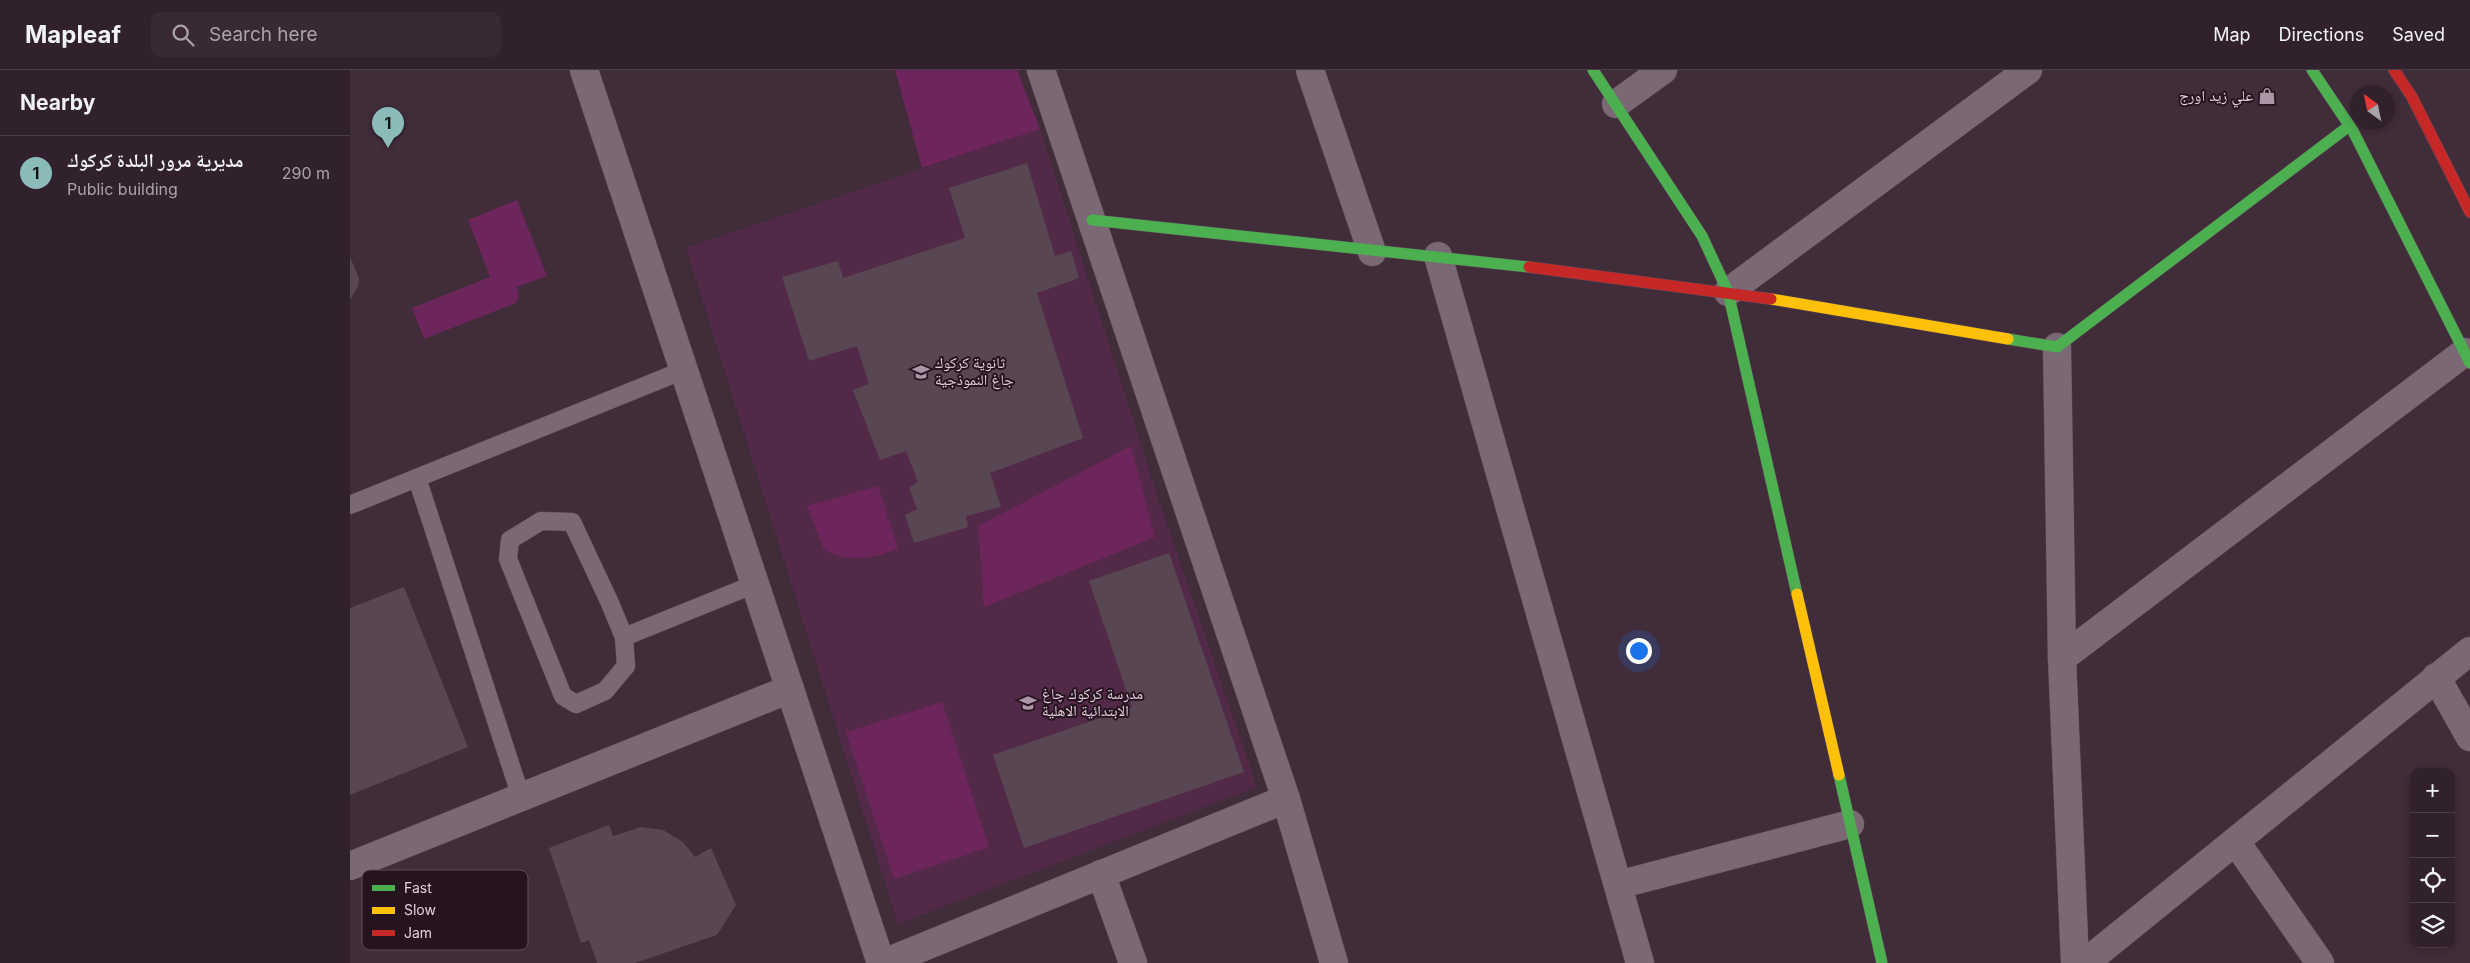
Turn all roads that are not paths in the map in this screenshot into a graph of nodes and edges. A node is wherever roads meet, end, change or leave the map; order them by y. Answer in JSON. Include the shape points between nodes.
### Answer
{"nodes":[{"id":1,"x":584,"y":70,"type":"edge"},
{"id":2,"x":1041,"y":70,"type":"edge"},
{"id":3,"x":1310,"y":70,"type":"edge"},
{"id":4,"x":1593,"y":70,"type":"edge"},
{"id":5,"x":1663,"y":70,"type":"edge"},
{"id":6,"x":2028,"y":70,"type":"edge"},
{"id":7,"x":2312,"y":70,"type":"edge"},
{"id":8,"x":2394,"y":70,"type":"edge"},
{"id":9,"x":1616,"y":104,"type":"junction"},
{"id":10,"x":2349,"y":126,"type":"junction"},
{"id":11,"x":2470,"y":212,"type":"edge"},
{"id":12,"x":1092,"y":220,"type":"junction"},
{"id":13,"x":1372,"y":252,"type":"junction"},
{"id":14,"x":1438,"y":256,"type":"junction"},
{"id":15,"x":1728,"y":292,"type":"junction"},
{"id":16,"x":2056,"y":347,"type":"junction"},
{"id":17,"x":2467,"y":358,"type":"edge"},
{"id":18,"x":684,"y":370,"type":"junction"},
{"id":19,"x":416,"y":478,"type":"junction"},
{"id":20,"x":350,"y":504,"type":"edge"},
{"id":21,"x":755,"y":584,"type":"junction"},
{"id":22,"x":624,"y":637,"type":"junction"},
{"id":23,"x":2470,"y":651,"type":"edge"},
{"id":24,"x":2062,"y":658,"type":"junction"},
{"id":25,"x":2436,"y":677,"type":"junction"},
{"id":26,"x":790,"y":689,"type":"junction"},
{"id":27,"x":2470,"y":737,"type":"edge"},
{"id":28,"x":521,"y":797,"type":"junction"},
{"id":29,"x":1286,"y":799,"type":"junction"},
{"id":30,"x":1850,"y":824,"type":"junction"},
{"id":31,"x":2236,"y":842,"type":"junction"},
{"id":32,"x":350,"y":866,"type":"edge"},
{"id":33,"x":1101,"y":874,"type":"junction"},
{"id":34,"x":1618,"y":885,"type":"junction"},
{"id":35,"x":882,"y":963,"type":"edge"},
{"id":36,"x":1133,"y":963,"type":"edge"},
{"id":37,"x":1334,"y":963,"type":"edge"},
{"id":38,"x":1640,"y":963,"type":"edge"},
{"id":39,"x":1882,"y":963,"type":"edge"},
{"id":40,"x":2075,"y":963,"type":"edge"},
{"id":41,"x":2085,"y":963,"type":"edge"},
{"id":42,"x":2320,"y":963,"type":"edge"}],
"edges":[{"from":1,"to":18,"type":"street"},
{"from":2,"to":12,"type":"street"},
{"from":3,"to":13,"type":"street"},
{"from":4,"to":9,"type":"street"},
{"from":5,"to":9,"type":"street"},
{"from":6,"to":15,"type":"street"},
{"from":7,"to":10,"type":"street"},
{"from":8,"to":11,"type":"street","via":[[2412,97]]},
{"from":9,"to":15,"type":"street","via":[[1702,236]]},
{"from":10,"to":16,"type":"street"},
{"from":10,"to":17,"type":"street"},
{"from":12,"to":13,"type":"street"},
{"from":12,"to":29,"type":"street"},
{"from":13,"to":14,"type":"street"},
{"from":14,"to":15,"type":"street"},
{"from":14,"to":34,"type":"street"},
{"from":15,"to":16,"type":"street"},
{"from":15,"to":30,"type":"street"},
{"from":16,"to":24,"type":"street"},
{"from":17,"to":24,"type":"street"},
{"from":18,"to":19,"type":"lane"},
{"from":18,"to":21,"type":"street"},
{"from":19,"to":20,"type":"lane"},
{"from":19,"to":28,"type":"lane"},
{"from":21,"to":22,"type":"lane"},
{"from":21,"to":26,"type":"street"},
{"from":22,"to":22,"type":"lane","via":[[572,522],[542,521],[510,540],[508,559],[563,696],[576,704],[605,691],[626,666]]},
{"from":23,"to":25,"type":"street"},
{"from":24,"to":40,"type":"street"},
{"from":25,"to":27,"type":"street"},
{"from":25,"to":31,"type":"street"},
{"from":26,"to":28,"type":"street"},
{"from":26,"to":35,"type":"street"},
{"from":28,"to":32,"type":"street"},
{"from":29,"to":33,"type":"street"},
{"from":29,"to":37,"type":"street"},
{"from":30,"to":34,"type":"street"},
{"from":30,"to":39,"type":"street"},
{"from":31,"to":41,"type":"street"},
{"from":31,"to":42,"type":"street"},
{"from":33,"to":35,"type":"street"},
{"from":33,"to":36,"type":"street"},
{"from":34,"to":38,"type":"street"}]}
